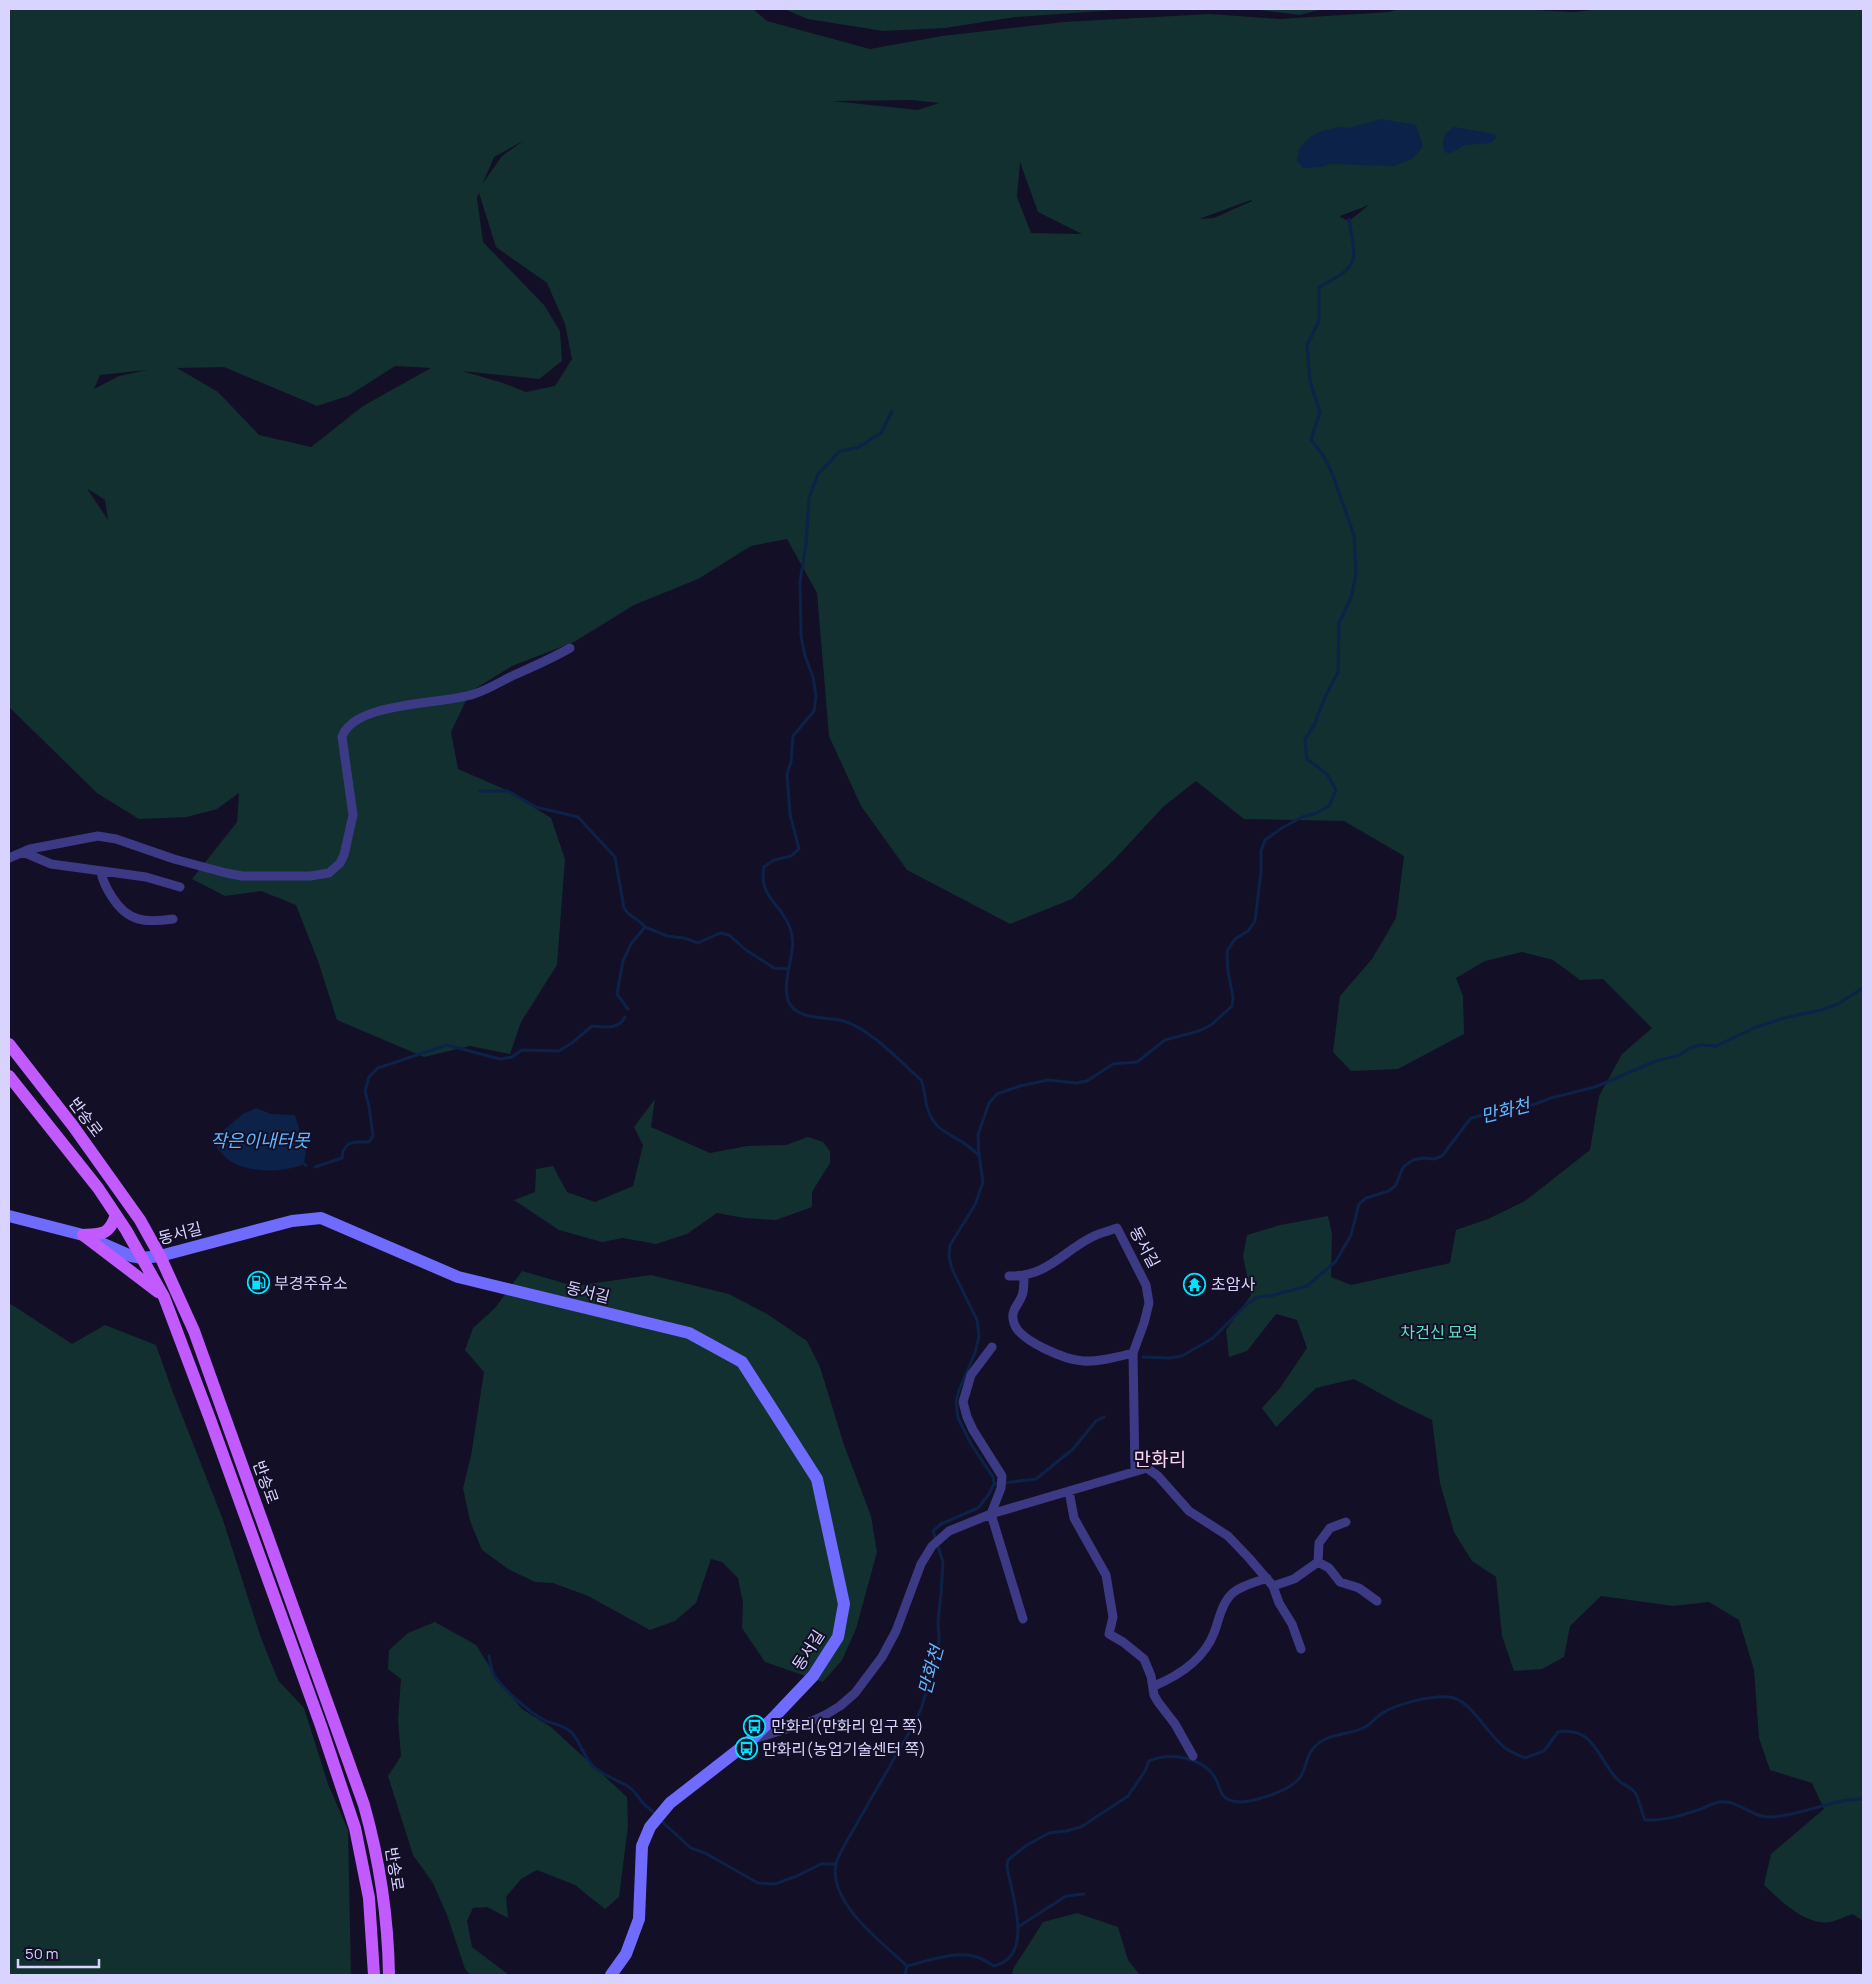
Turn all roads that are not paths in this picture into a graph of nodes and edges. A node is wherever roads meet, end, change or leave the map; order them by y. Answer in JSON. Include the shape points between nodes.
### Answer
{"nodes":[{"id":1,"x":570,"y":648,"type":"dead end"},
{"id":2,"x":23,"y":852,"type":"junction"},
{"id":3,"x":9,"y":858,"type":"edge"},
{"id":4,"x":101,"y":872,"type":"junction"},
{"id":5,"x":180,"y":887,"type":"dead end"},
{"id":6,"x":173,"y":919,"type":"dead end"},
{"id":7,"x":9,"y":1044,"type":"edge"},
{"id":8,"x":9,"y":1076,"type":"edge"},
{"id":9,"x":116,"y":1215,"type":"junction"},
{"id":10,"x":9,"y":1216,"type":"edge"},
{"id":11,"x":82,"y":1235,"type":"junction"},
{"id":12,"x":160,"y":1256,"type":"junction"},
{"id":13,"x":142,"y":1258,"type":"junction"},
{"id":14,"x":1010,"y":1276,"type":"dead end"},
{"id":15,"x":1024,"y":1276,"type":"junction"},
{"id":16,"x":164,"y":1297,"type":"junction"},
{"id":17,"x":992,"y":1346,"type":"dead end"},
{"id":18,"x":1132,"y":1353,"type":"junction"},
{"id":19,"x":1135,"y":1470,"type":"junction"},
{"id":20,"x":1070,"y":1491,"type":"junction"},
{"id":21,"x":991,"y":1514,"type":"junction"},
{"id":22,"x":1346,"y":1522,"type":"dead end"},
{"id":23,"x":1318,"y":1562,"type":"junction"},
{"id":24,"x":1266,"y":1578,"type":"junction"},
{"id":25,"x":1273,"y":1586,"type":"junction"},
{"id":26,"x":1377,"y":1601,"type":"dead end"},
{"id":27,"x":1023,"y":1619,"type":"dead end"},
{"id":28,"x":1302,"y":1649,"type":"dead end"},
{"id":29,"x":1154,"y":1686,"type":"junction"},
{"id":30,"x":776,"y":1715,"type":"junction"},
{"id":31,"x":786,"y":1729,"type":"junction"},
{"id":32,"x":751,"y":1740,"type":"junction"},
{"id":33,"x":1193,"y":1756,"type":"dead end"},
{"id":34,"x":374,"y":1975,"type":"edge"},
{"id":35,"x":389,"y":1975,"type":"edge"},
{"id":36,"x":611,"y":1975,"type":"edge"}],
"edges":[{"from":1,"to":2,"type":"street","via":[[477,693],[461,698],[410,703],[359,718],[345,729],[343,752],[353,815],[344,855],[329,873],[242,876],[98,836]]},
{"from":2,"to":3,"type":"street"},
{"from":2,"to":4,"type":"street","via":[[51,864]]},
{"from":4,"to":5,"type":"street","via":[[146,877]]},
{"from":4,"to":6,"type":"street","via":[[103,884],[125,913],[150,921]]},
{"from":7,"to":12,"type":"main road","name":"반송로","via":[[119,1190]]},
{"from":8,"to":9,"type":"main road","name":"반송로"},
{"from":9,"to":11,"type":"main road","via":[[101,1234]]},
{"from":9,"to":13,"type":"main road","name":"반송로"},
{"from":10,"to":11,"type":"street","name":"동서길"},
{"from":11,"to":13,"type":"street","name":"동서길"},
{"from":11,"to":16,"type":"main road"},
{"from":12,"to":13,"type":"street","name":"동서길"},
{"from":12,"to":30,"type":"street","name":"동서길","via":[[292,1220],[321,1218],[458,1277],[689,1333],[742,1362],[817,1480],[844,1604],[838,1637],[813,1676]]},
{"from":12,"to":35,"type":"main road","name":"반송로","via":[[202,1352],[364,1805],[383,1886]]},
{"from":13,"to":16,"type":"main road","name":"반송로"},
{"from":14,"to":15,"type":"street","name":"동서길"},
{"from":15,"to":18,"type":"street","via":[[1023,1292],[1013,1309],[1013,1318],[1016,1329],[1028,1340],[1057,1354],[1084,1361]]},
{"from":15,"to":18,"type":"street","name":"동서길","via":[[1038,1272],[1091,1238],[1117,1228],[1146,1285],[1149,1303]]},
{"from":16,"to":34,"type":"main road","name":"반송로","via":[[321,1726],[355,1828],[369,1898]]},
{"from":17,"to":21,"type":"street","via":[[971,1375],[963,1402],[973,1430],[1002,1476]]},
{"from":18,"to":19,"type":"street","name":"동서길"},
{"from":19,"to":20,"type":"street","name":"동서길"},
{"from":19,"to":24,"type":"street","via":[[1147,1468],[1158,1476],[1189,1511],[1228,1536]]},
{"from":20,"to":21,"type":"street","name":"동서길"},
{"from":20,"to":29,"type":"street","via":[[1074,1518],[1106,1575],[1113,1617],[1110,1634],[1144,1659]]},
{"from":21,"to":27,"type":"street"},
{"from":21,"to":31,"type":"street","name":"동서길","via":[[949,1531],[932,1546],[921,1564],[896,1631],[882,1657],[855,1693],[840,1706]]},
{"from":22,"to":23,"type":"street","via":[[1330,1528],[1318,1543]]},
{"from":23,"to":25,"type":"street","via":[[1294,1578]]},
{"from":23,"to":26,"type":"street","via":[[1329,1568],[1340,1582],[1360,1588]]},
{"from":24,"to":25,"type":"street"},
{"from":24,"to":29,"type":"street","via":[[1234,1592],[1202,1652],[1183,1670]]},
{"from":25,"to":28,"type":"street"},
{"from":29,"to":33,"type":"street","via":[[1154,1695]]},
{"from":30,"to":31,"type":"street","via":[[780,1726]]},
{"from":30,"to":32,"type":"street","name":"동서길"},
{"from":31,"to":32,"type":"street","name":"동서길"},
{"from":32,"to":36,"type":"street","name":"동서길","via":[[670,1802],[658,1817],[642,1846],[639,1919],[626,1954]]}]}
